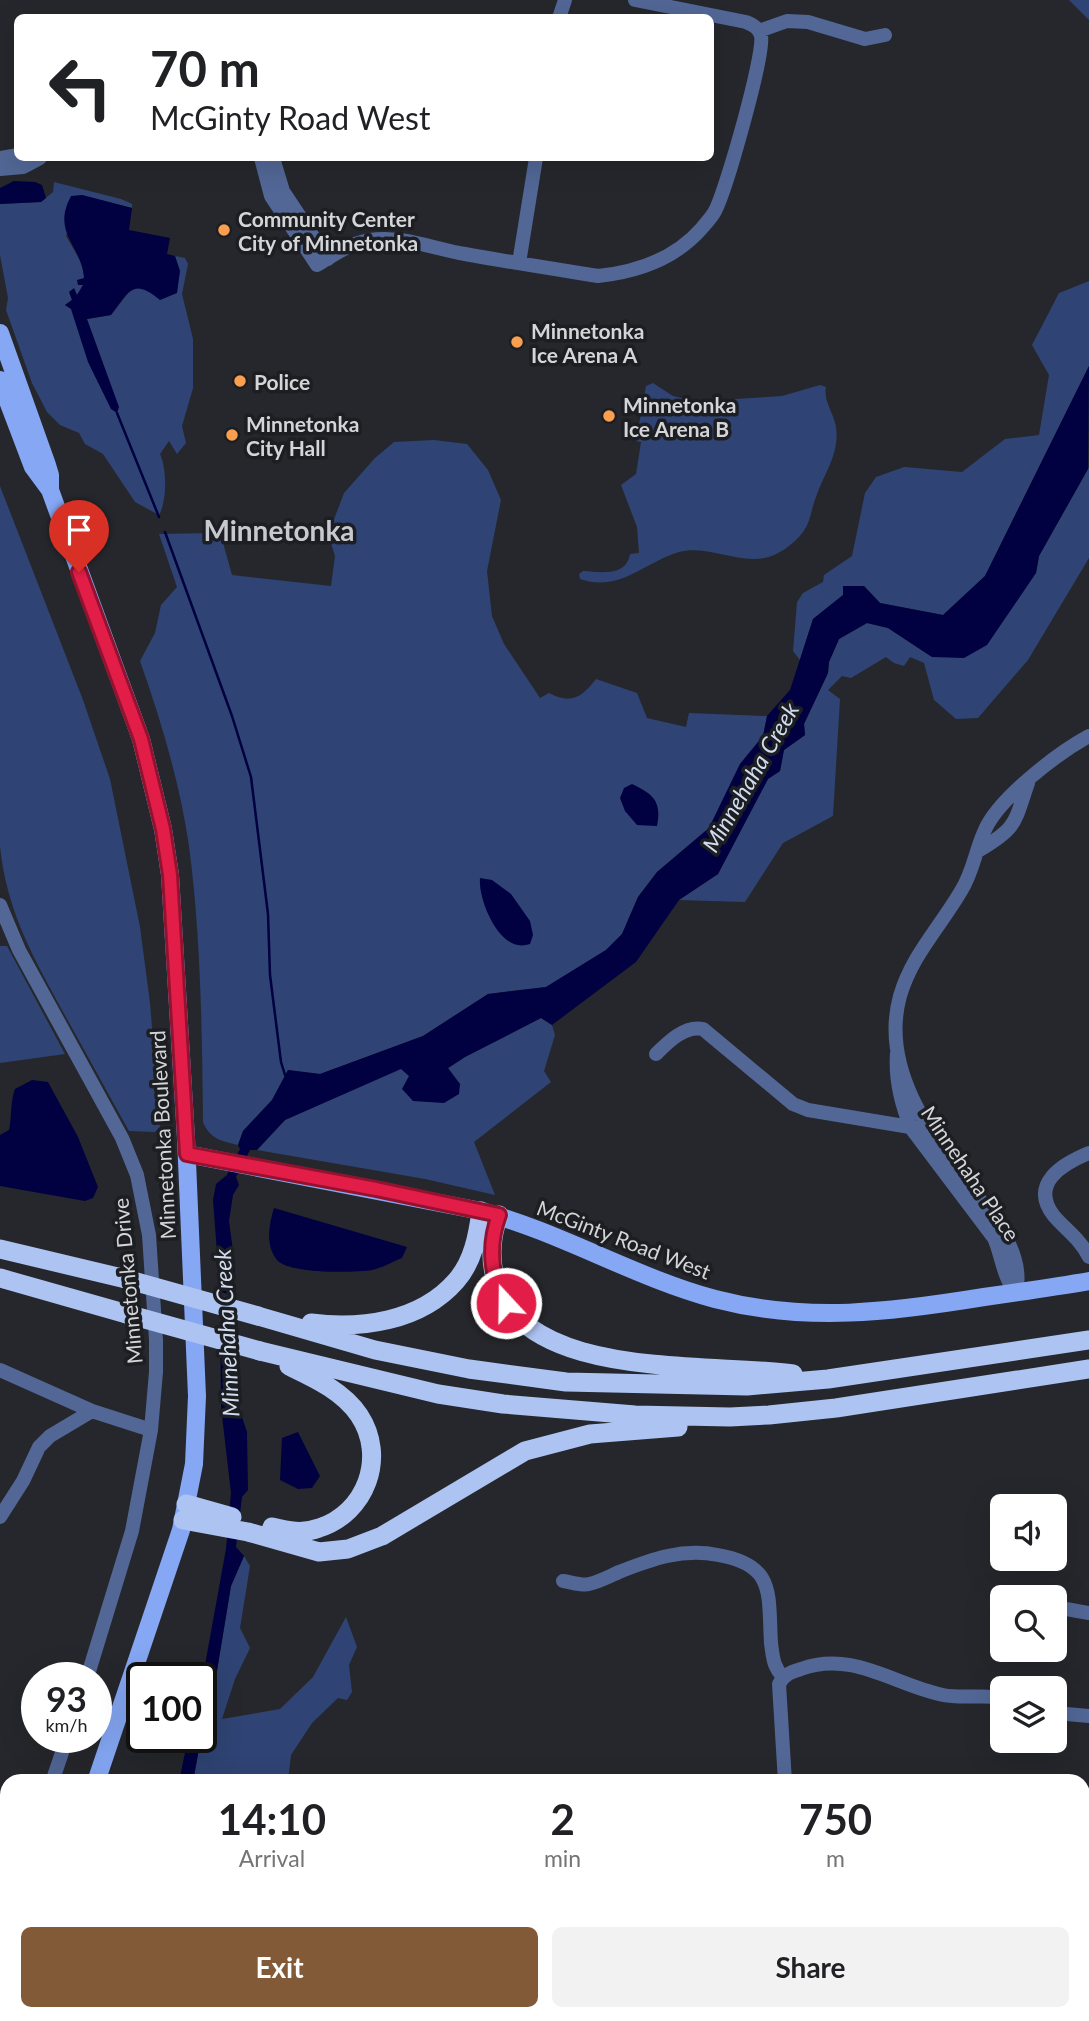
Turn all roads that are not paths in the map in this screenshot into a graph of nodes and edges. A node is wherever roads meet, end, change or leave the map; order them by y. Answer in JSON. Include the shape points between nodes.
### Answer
{"nodes":[{"id":1,"x":635,"y":0,"type":"edge"},
{"id":2,"x":706,"y":14,"type":"edge"},
{"id":3,"x":714,"y":16,"type":"edge"},
{"id":4,"x":759,"y":31,"type":"junction"},
{"id":5,"x":885,"y":35,"type":"dead end"},
{"id":6,"x":34,"y":161,"type":"edge"},
{"id":7,"x":262,"y":161,"type":"edge"},
{"id":8,"x":274,"y":161,"type":"edge"},
{"id":9,"x":536,"y":161,"type":"edge"},
{"id":10,"x":0,"y":169,"type":"edge"},
{"id":11,"x":323,"y":262,"type":"junction"},
{"id":12,"x":519,"y":263,"type":"junction"},
{"id":13,"x":0,"y":332,"type":"edge"},
{"id":14,"x":0,"y":380,"type":"edge"},
{"id":15,"x":50,"y":490,"type":"junction"},
{"id":16,"x":1089,"y":736,"type":"edge"},
{"id":17,"x":1028,"y":781,"type":"junction"},
{"id":18,"x":978,"y":851,"type":"junction"},
{"id":19,"x":0,"y":908,"type":"edge"},
{"id":20,"x":897,"y":1053,"type":"junction"},
{"id":21,"x":656,"y":1054,"type":"dead end"},
{"id":22,"x":928,"y":1127,"type":"junction"},
{"id":23,"x":911,"y":1128,"type":"junction"},
{"id":24,"x":1089,"y":1153,"type":"edge"},
{"id":25,"x":187,"y":1154,"type":"junction"},
{"id":26,"x":490,"y":1213,"type":"junction"},
{"id":27,"x":0,"y":1249,"type":"edge"},
{"id":28,"x":1089,"y":1257,"type":"edge"},
{"id":29,"x":0,"y":1278,"type":"edge"},
{"id":30,"x":1089,"y":1282,"type":"edge"},
{"id":31,"x":1016,"y":1292,"type":"junction"},
{"id":32,"x":258,"y":1316,"type":"junction"},
{"id":33,"x":1089,"y":1340,"type":"edge"},
{"id":34,"x":260,"y":1351,"type":"junction"},
{"id":35,"x":1089,"y":1369,"type":"edge"},
{"id":36,"x":0,"y":1370,"type":"edge"},
{"id":37,"x":828,"y":1379,"type":"junction"},
{"id":38,"x":92,"y":1411,"type":"junction"},
{"id":39,"x":730,"y":1417,"type":"junction"},
{"id":40,"x":151,"y":1430,"type":"junction"},
{"id":41,"x":185,"y":1512,"type":"junction"},
{"id":42,"x":0,"y":1517,"type":"edge"},
{"id":43,"x":563,"y":1581,"type":"dead end"},
{"id":44,"x":1067,"y":1609,"type":"edge"},
{"id":45,"x":1089,"y":1613,"type":"edge"},
{"id":46,"x":92,"y":1662,"type":"edge"},
{"id":47,"x":783,"y":1677,"type":"junction"},
{"id":48,"x":990,"y":1696,"type":"edge"},
{"id":49,"x":1067,"y":1714,"type":"edge"},
{"id":50,"x":1089,"y":1716,"type":"edge"},
{"id":51,"x":62,"y":1753,"type":"edge"},
{"id":52,"x":55,"y":1774,"type":"edge"},
{"id":53,"x":99,"y":1774,"type":"edge"},
{"id":54,"x":785,"y":1774,"type":"edge"}],
"edges":[{"from":1,"to":2,"type":"street"},
{"from":3,"to":4,"type":"street","via":[[746,22]]},
{"from":4,"to":5,"type":"street","via":[[797,21],[865,39]]},
{"from":4,"to":12,"type":"street","via":[[759,58],[731,166],[714,212],[700,230],[657,262],[619,274],[598,276]]},
{"from":6,"to":10,"type":"street"},
{"from":7,"to":11,"type":"street","via":[[271,197]]},
{"from":8,"to":11,"type":"street","via":[[283,191]]},
{"from":9,"to":12,"type":"street"},
{"from":11,"to":12,"type":"street","via":[[356,243],[378,239]]},
{"from":13,"to":15,"type":"main road","name":"Minnetonka Boulevard","via":[[47,465]]},
{"from":14,"to":15,"type":"main road","name":"Minnetonka Boulevard","via":[[33,467]]},
{"from":15,"to":25,"type":"main road","name":"Minnetonka Boulevard","via":[[141,739],[163,829],[171,887]]},
{"from":16,"to":17,"type":"street","name":"Minnehaha Place"},
{"from":17,"to":18,"type":"street","name":"Minnehaha Place","via":[[990,819]]},
{"from":17,"to":18,"type":"street","via":[[1014,824]]},
{"from":18,"to":20,"type":"street","name":"Minnehaha Place","via":[[960,893],[923,944],[907,976],[895,1015]]},
{"from":19,"to":40,"type":"street","name":"Minnetonka Drive","via":[[122,1138],[137,1175],[145,1205],[155,1300]]},
{"from":20,"to":22,"type":"street","name":"Minnehaha Place","via":[[914,1103]]},
{"from":20,"to":23,"type":"street","name":"Minnehaha Place","via":[[895,1073]]},
{"from":21,"to":23,"type":"street","via":[[669,1040],[695,1027],[703,1028],[793,1104]]},
{"from":22,"to":23,"type":"street"},
{"from":22,"to":31,"type":"street","name":"Minnehaha Place","via":[[1002,1230],[1014,1258],[1019,1281]]},
{"from":23,"to":31,"type":"street","name":"Minnehaha Place","via":[[994,1238],[1007,1282]]},
{"from":24,"to":28,"type":"street","via":[[1055,1173],[1045,1192],[1053,1214]]},
{"from":25,"to":26,"type":"main road","name":"McGinty Road West"},
{"from":25,"to":41,"type":"main road","name":"Minnetonka Boulevard","via":[[197,1407]]},
{"from":26,"to":31,"type":"main road","name":"McGinty Road West","via":[[568,1240],[677,1287],[758,1307],[840,1315]]},
{"from":26,"to":32,"type":"highway","via":[[457,1281],[423,1306],[382,1322],[357,1325]]},
{"from":26,"to":37,"type":"highway","via":[[496,1286],[506,1303],[539,1335],[564,1347],[633,1362],[767,1370]]},
{"from":27,"to":32,"type":"highway","bridge":true},
{"from":29,"to":34,"type":"highway","bridge":true},
{"from":30,"to":31,"type":"main road","name":"McGinty Road West"},
{"from":32,"to":37,"type":"highway","via":[[375,1350],[469,1370],[566,1382],[747,1386]]},
{"from":33,"to":37,"type":"highway"},
{"from":34,"to":39,"type":"highway","via":[[438,1394],[503,1404]]},
{"from":34,"to":41,"type":"highway","via":[[322,1383],[359,1414],[372,1453],[364,1491],[341,1519],[294,1532]]},
{"from":35,"to":39,"type":"highway","via":[[836,1408]]},
{"from":36,"to":38,"type":"street"},
{"from":38,"to":40,"type":"street"},
{"from":38,"to":42,"type":"street","via":[[39,1447]]},
{"from":39,"to":41,"type":"highway","via":[[699,1425],[572,1437],[525,1451],[382,1536],[348,1549],[319,1552]]},
{"from":40,"to":46,"type":"street","name":"Minnetonka Drive","via":[[132,1531]]},
{"from":41,"to":53,"type":"main road","name":"Minnetonka Boulevard"},
{"from":43,"to":47,"type":"street","via":[[588,1585],[676,1553],[709,1553],[751,1564],[767,1591],[773,1666]]},
{"from":44,"to":45,"type":"street"},
{"from":47,"to":48,"type":"street","via":[[808,1666],[850,1663],[941,1694]]},
{"from":47,"to":54,"type":"street","via":[[779,1684]]},
{"from":49,"to":50,"type":"street"},
{"from":51,"to":52,"type":"street"}]}
